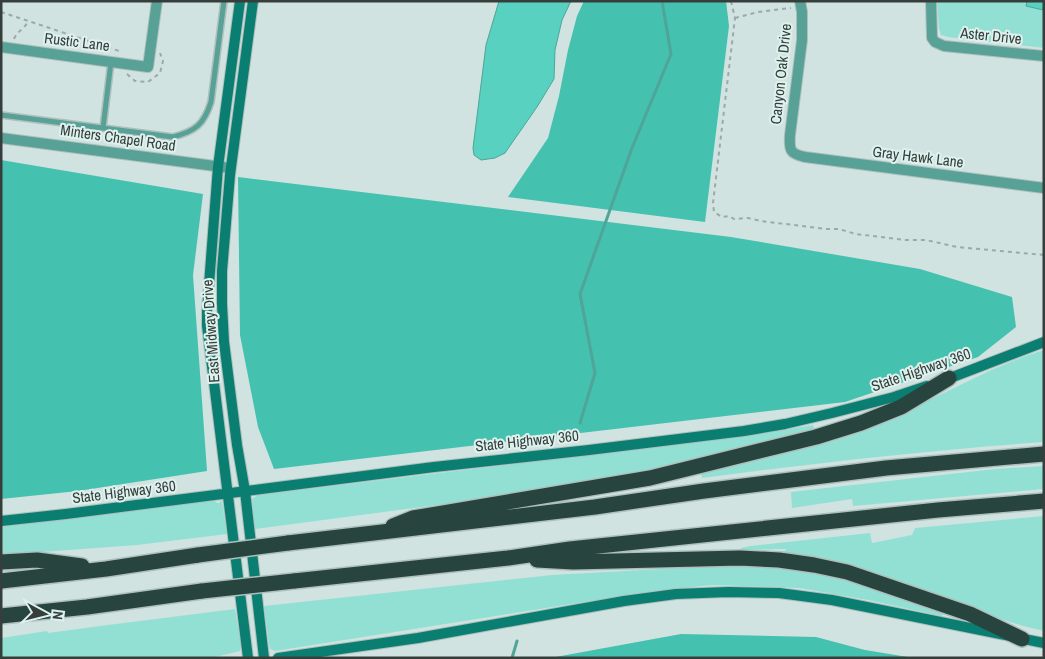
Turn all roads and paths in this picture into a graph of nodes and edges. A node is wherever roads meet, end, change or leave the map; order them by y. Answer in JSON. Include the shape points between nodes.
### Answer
{"nodes":[{"id":1,"x":224,"y":1,"type":"edge"},
{"id":2,"x":240,"y":1,"type":"edge"},
{"id":3,"x":253,"y":1,"type":"edge"},
{"id":4,"x":732,"y":1,"type":"edge"},
{"id":5,"x":930,"y":1,"type":"edge"},
{"id":6,"x":154,"y":2,"type":"edge"},
{"id":7,"x":800,"y":4,"type":"edge"},
{"id":8,"x":1,"y":12,"type":"edge"},
{"id":9,"x":735,"y":18,"type":"junction"},
{"id":10,"x":28,"y":21,"type":"junction"},
{"id":11,"x":68,"y":34,"type":"junction"},
{"id":12,"x":13,"y":41,"type":"dead end"},
{"id":13,"x":50,"y":46,"type":"dead end"},
{"id":14,"x":1,"y":48,"type":"edge"},
{"id":15,"x":1044,"y":56,"type":"edge"},
{"id":16,"x":115,"y":58,"type":"junction"},
{"id":17,"x":1,"y":115,"type":"edge"},
{"id":18,"x":103,"y":128,"type":"junction"},
{"id":19,"x":1,"y":138,"type":"edge"},
{"id":20,"x":791,"y":150,"type":"joint"},
{"id":21,"x":218,"y":167,"type":"junction"},
{"id":22,"x":230,"y":168,"type":"junction"},
{"id":23,"x":1044,"y":188,"type":"edge"},
{"id":24,"x":1044,"y":255,"type":"edge"},
{"id":25,"x":1044,"y":342,"type":"edge"},
{"id":26,"x":949,"y":378,"type":"junction"},
{"id":27,"x":1044,"y":454,"type":"edge"},
{"id":28,"x":244,"y":491,"type":"junction"},
{"id":29,"x":228,"y":494,"type":"junction"},
{"id":30,"x":1044,"y":501,"type":"edge"},
{"id":31,"x":1,"y":521,"type":"edge"},
{"id":32,"x":373,"y":533,"type":"junction"},
{"id":33,"x":508,"y":558,"type":"junction"},
{"id":34,"x":1,"y":562,"type":"edge"},
{"id":35,"x":106,"y":569,"type":"junction"},
{"id":36,"x":1,"y":581,"type":"edge"},
{"id":37,"x":87,"y":607,"type":"junction"},
{"id":38,"x":1,"y":616,"type":"edge"},
{"id":39,"x":1,"y":627,"type":"edge"},
{"id":40,"x":1022,"y":639,"type":"junction"},
{"id":41,"x":1044,"y":643,"type":"edge"},
{"id":42,"x":248,"y":658,"type":"edge"},
{"id":43,"x":264,"y":658,"type":"edge"},
{"id":44,"x":278,"y":658,"type":"edge"}],
"edges":[{"from":1,"to":18,"type":"lane","via":[[211,102],[199,125],[186,134],[173,137]]},
{"from":2,"to":21,"type":"main road","name":"East Midway Drive"},
{"from":3,"to":22,"type":"main road","name":"East Midway Drive"},
{"from":4,"to":9,"type":"path"},
{"from":5,"to":15,"type":"street","name":"Aster Drive","via":[[932,38],[944,46]]},
{"from":6,"to":16,"type":"street","name":"Rustic Lane","via":[[148,67]]},
{"from":7,"to":9,"type":"path"},
{"from":7,"to":20,"type":"street","name":"Canyon Oak Drive","via":[[802,40]]},
{"from":8,"to":10,"type":"path"},
{"from":9,"to":24,"type":"path","via":[[714,212],[734,219],[748,218],[895,239],[926,240],[957,247]]},
{"from":10,"to":11,"type":"path"},
{"from":10,"to":12,"type":"path"},
{"from":11,"to":13,"type":"path","via":[[66,40],[52,40]]},
{"from":11,"to":16,"type":"path","via":[[119,51]]},
{"from":14,"to":16,"type":"street","name":"Rustic Lane"},
{"from":16,"to":18,"type":"lane"},
{"from":17,"to":18,"type":"lane"},
{"from":19,"to":21,"type":"street","name":"Minters Chapel Road"},
{"from":20,"to":23,"type":"street","name":"Gray Hawk Lane","via":[[805,157]]},
{"from":21,"to":22,"type":"street","name":"Minters Chapel Road"},
{"from":21,"to":29,"type":"main road","name":"East Midway Drive","via":[[207,326]]},
{"from":22,"to":28,"type":"main road","name":"East Midway Drive","via":[[222,304]]},
{"from":25,"to":26,"type":"main road","name":"State Highway 360"},
{"from":26,"to":28,"type":"main road","name":"State Highway 360","via":[[841,411],[744,431]]},
{"from":26,"to":32,"type":"highway","via":[[901,407],[816,437],[650,478],[413,518]]},
{"from":27,"to":32,"type":"highway","via":[[876,469]]},
{"from":28,"to":29,"type":"main road","name":"State Highway 360"},
{"from":28,"to":43,"type":"main road","name":"East Midway Drive"},
{"from":29,"to":31,"type":"main road","name":"State Highway 360"},
{"from":29,"to":42,"type":"main road","name":"East Midway Drive"},
{"from":30,"to":33,"type":"highway"},
{"from":32,"to":35,"type":"highway","bridge":true},
{"from":33,"to":37,"type":"highway","bridge":true,"via":[[202,591]]},
{"from":33,"to":40,"type":"highway","via":[[573,562],[740,558],[814,565],[847,572],[970,614]]},
{"from":34,"to":35,"type":"highway","via":[[37,560]]},
{"from":35,"to":36,"type":"highway"},
{"from":37,"to":38,"type":"highway"},
{"from":37,"to":39,"type":"highway"},
{"from":40,"to":41,"type":"main road"},
{"from":40,"to":44,"type":"main road","via":[[832,600],[779,593],[728,592],[624,601],[418,638]]}]}
